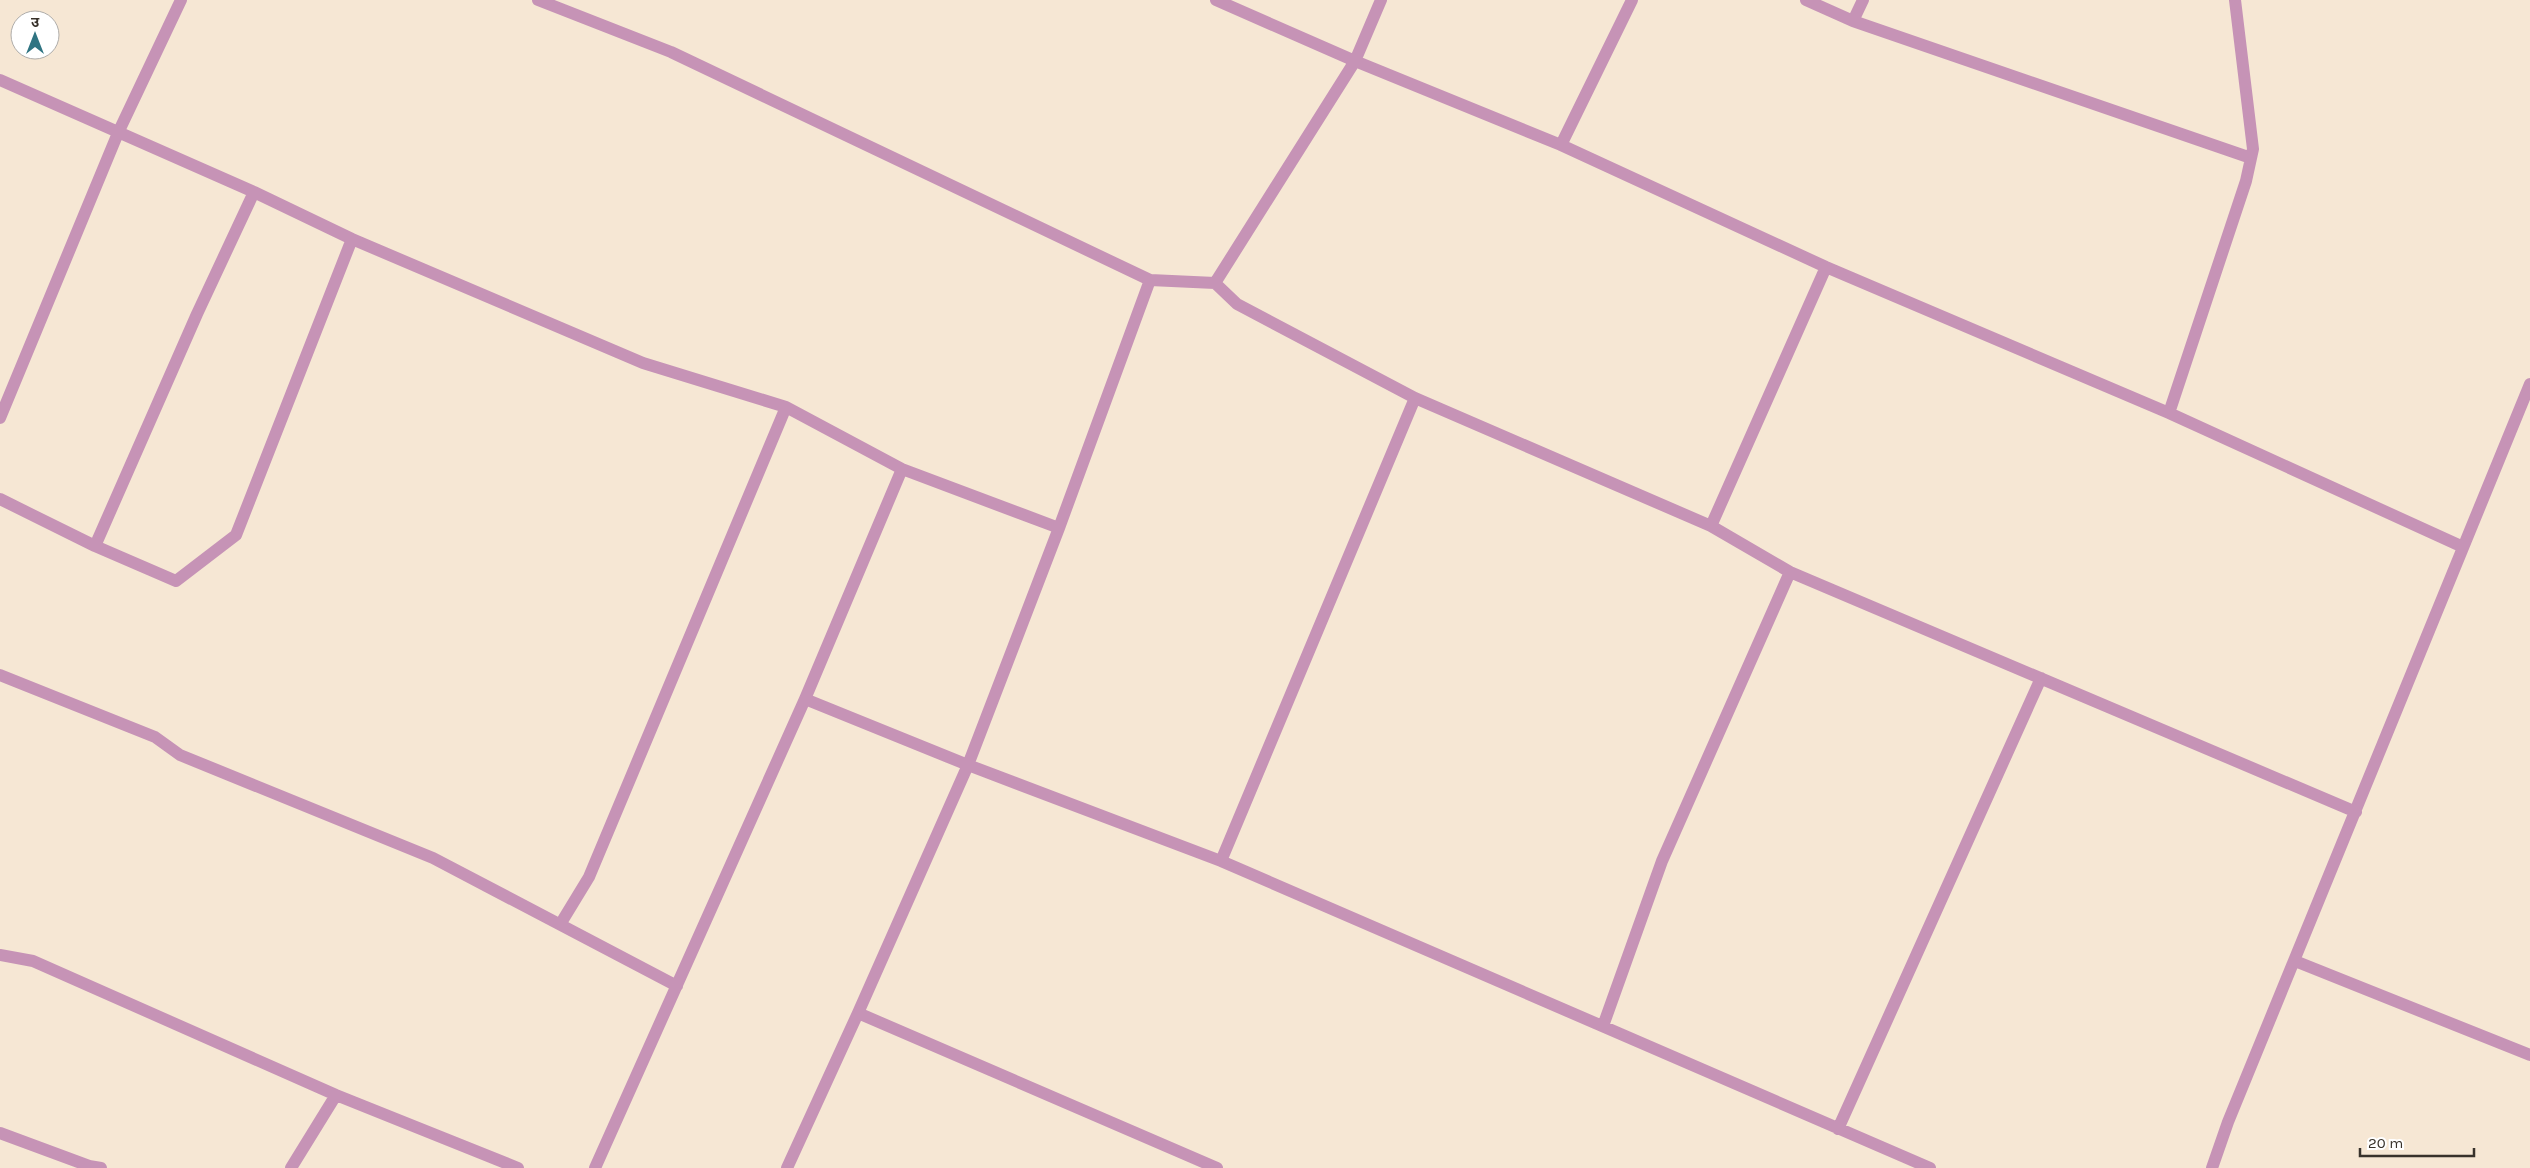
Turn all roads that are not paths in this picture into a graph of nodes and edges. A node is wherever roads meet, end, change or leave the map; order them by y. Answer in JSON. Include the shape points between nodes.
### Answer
{"nodes":[{"id":1,"x":181,"y":0,"type":"edge"},
{"id":2,"x":538,"y":0,"type":"edge"},
{"id":3,"x":1216,"y":0,"type":"edge"},
{"id":4,"x":1381,"y":0,"type":"edge"},
{"id":5,"x":1632,"y":0,"type":"edge"},
{"id":6,"x":1806,"y":0,"type":"edge"},
{"id":7,"x":1863,"y":0,"type":"edge"},
{"id":8,"x":2235,"y":0,"type":"edge"},
{"id":9,"x":1853,"y":21,"type":"junction"},
{"id":10,"x":1355,"y":61,"type":"junction"},
{"id":11,"x":0,"y":80,"type":"edge"},
{"id":12,"x":118,"y":134,"type":"junction"},
{"id":13,"x":1561,"y":145,"type":"junction"},
{"id":14,"x":2251,"y":158,"type":"junction"},
{"id":15,"x":254,"y":192,"type":"junction"},
{"id":16,"x":352,"y":239,"type":"junction"},
{"id":17,"x":1826,"y":267,"type":"junction"},
{"id":18,"x":1150,"y":280,"type":"junction"},
{"id":19,"x":1215,"y":283,"type":"junction"},
{"id":20,"x":2530,"y":384,"type":"edge"},
{"id":21,"x":1416,"y":398,"type":"junction"},
{"id":22,"x":786,"y":407,"type":"junction"},
{"id":23,"x":2169,"y":413,"type":"junction"},
{"id":24,"x":0,"y":418,"type":"edge"},
{"id":25,"x":902,"y":469,"type":"junction"},
{"id":26,"x":0,"y":500,"type":"edge"},
{"id":27,"x":1711,"y":526,"type":"junction"},
{"id":28,"x":1058,"y":528,"type":"junction"},
{"id":29,"x":95,"y":546,"type":"junction"},
{"id":30,"x":2463,"y":547,"type":"junction"},
{"id":31,"x":1790,"y":572,"type":"junction"},
{"id":32,"x":0,"y":675,"type":"edge"},
{"id":33,"x":2041,"y":678,"type":"junction"},
{"id":34,"x":805,"y":699,"type":"junction"},
{"id":35,"x":968,"y":765,"type":"junction"},
{"id":36,"x":2356,"y":812,"type":"junction"},
{"id":37,"x":1221,"y":861,"type":"junction"},
{"id":38,"x":561,"y":923,"type":"junction"},
{"id":39,"x":0,"y":955,"type":"edge"},
{"id":40,"x":2295,"y":961,"type":"junction"},
{"id":41,"x":677,"y":986,"type":"junction"},
{"id":42,"x":858,"y":1014,"type":"junction"},
{"id":43,"x":1603,"y":1026,"type":"junction"},
{"id":44,"x":2530,"y":1056,"type":"edge"},
{"id":45,"x":336,"y":1095,"type":"junction"},
{"id":46,"x":1838,"y":1129,"type":"junction"},
{"id":47,"x":0,"y":1132,"type":"edge"},
{"id":48,"x":101,"y":1168,"type":"edge"},
{"id":49,"x":291,"y":1168,"type":"edge"},
{"id":50,"x":518,"y":1168,"type":"edge"},
{"id":51,"x":595,"y":1168,"type":"edge"},
{"id":52,"x":786,"y":1168,"type":"edge"},
{"id":53,"x":1217,"y":1168,"type":"edge"},
{"id":54,"x":1930,"y":1168,"type":"edge"},
{"id":55,"x":2212,"y":1168,"type":"edge"}],
"edges":[{"from":1,"to":12,"type":"street"},
{"from":2,"to":18,"type":"street","via":[[671,52]]},
{"from":3,"to":10,"type":"street"},
{"from":4,"to":10,"type":"street"},
{"from":5,"to":13,"type":"street"},
{"from":6,"to":9,"type":"street"},
{"from":7,"to":9,"type":"street"},
{"from":8,"to":14,"type":"street","via":[[2254,149]]},
{"from":9,"to":14,"type":"street"},
{"from":10,"to":13,"type":"street"},
{"from":10,"to":19,"type":"street"},
{"from":11,"to":12,"type":"street"},
{"from":12,"to":15,"type":"street"},
{"from":12,"to":24,"type":"street"},
{"from":13,"to":17,"type":"street"},
{"from":14,"to":23,"type":"street"},
{"from":15,"to":16,"type":"street"},
{"from":15,"to":29,"type":"street"},
{"from":16,"to":22,"type":"street","via":[[643,363]]},
{"from":16,"to":29,"type":"street","via":[[236,534],[176,581]]},
{"from":17,"to":23,"type":"street"},
{"from":17,"to":27,"type":"street"},
{"from":18,"to":19,"type":"street"},
{"from":18,"to":28,"type":"street"},
{"from":19,"to":21,"type":"street","via":[[1237,304]]},
{"from":20,"to":30,"type":"street"},
{"from":21,"to":27,"type":"street"},
{"from":21,"to":37,"type":"street"},
{"from":22,"to":25,"type":"street"},
{"from":22,"to":38,"type":"street","via":[[589,877]]},
{"from":23,"to":30,"type":"street"},
{"from":25,"to":28,"type":"street"},
{"from":25,"to":34,"type":"street"},
{"from":26,"to":29,"type":"street"},
{"from":27,"to":31,"type":"street"},
{"from":28,"to":35,"type":"street"},
{"from":30,"to":36,"type":"street"},
{"from":31,"to":33,"type":"street"},
{"from":31,"to":43,"type":"street","via":[[1662,861]]},
{"from":32,"to":38,"type":"street","via":[[155,737],[180,755],[433,858]]},
{"from":33,"to":36,"type":"street"},
{"from":33,"to":46,"type":"street"},
{"from":34,"to":35,"type":"street"},
{"from":34,"to":41,"type":"street"},
{"from":35,"to":37,"type":"street"},
{"from":35,"to":42,"type":"street"},
{"from":36,"to":40,"type":"street"},
{"from":37,"to":43,"type":"street"},
{"from":38,"to":41,"type":"street"},
{"from":39,"to":45,"type":"street","via":[[33,961]]},
{"from":40,"to":44,"type":"street"},
{"from":40,"to":55,"type":"street"},
{"from":41,"to":51,"type":"street"},
{"from":42,"to":52,"type":"street"},
{"from":42,"to":53,"type":"street"},
{"from":43,"to":46,"type":"street"},
{"from":45,"to":49,"type":"street"},
{"from":45,"to":50,"type":"street"},
{"from":46,"to":54,"type":"street"},
{"from":47,"to":48,"type":"street"}]}
